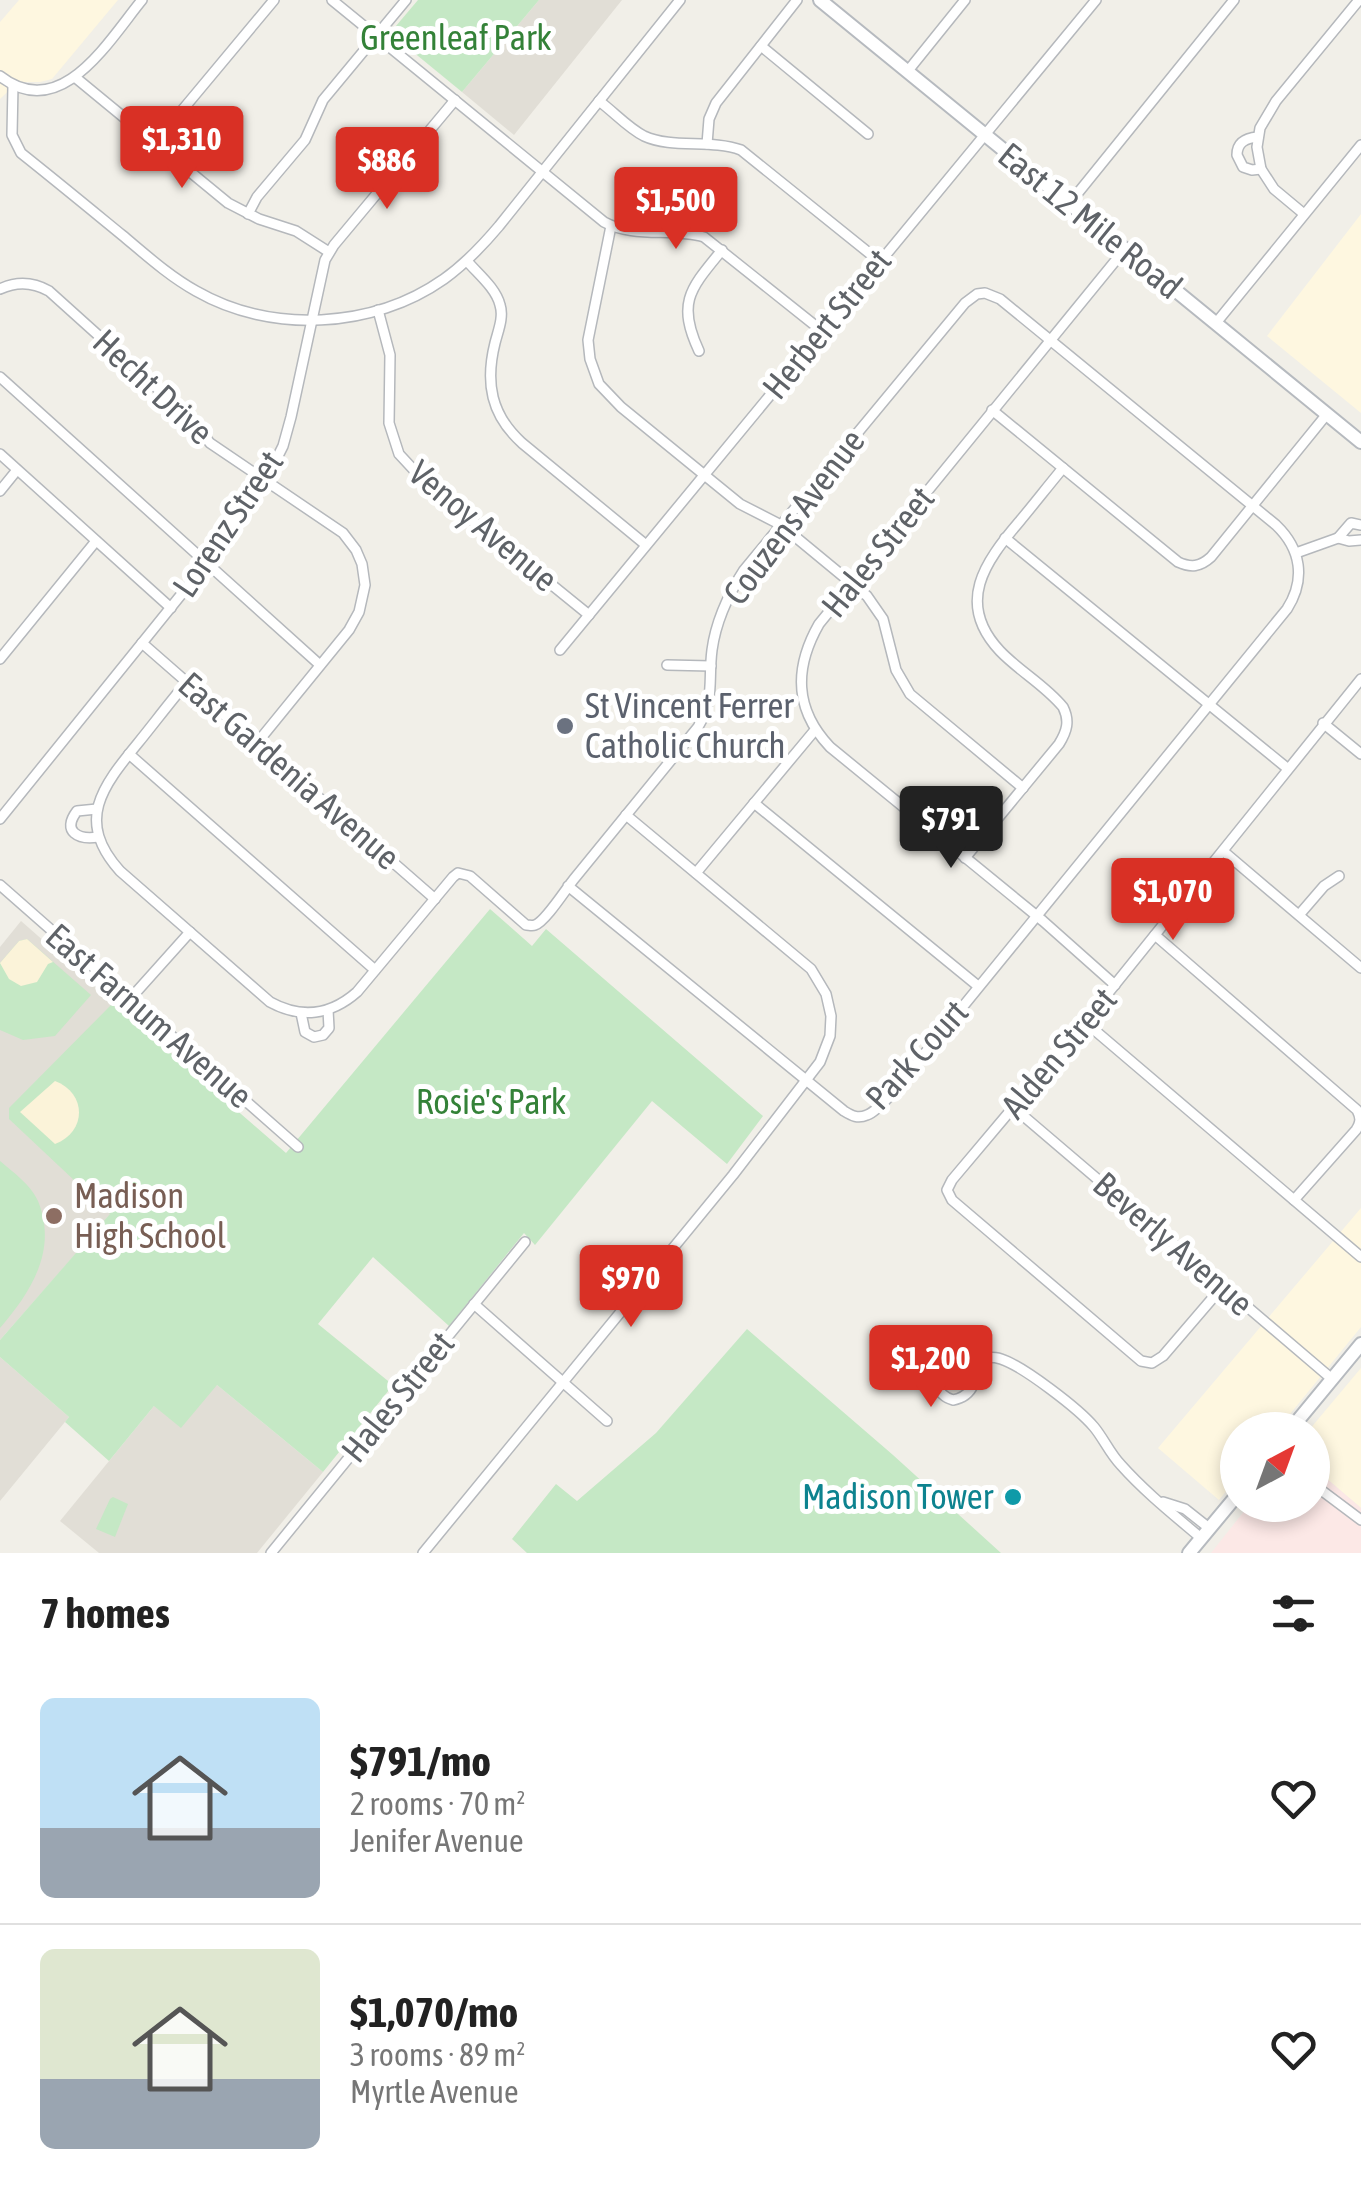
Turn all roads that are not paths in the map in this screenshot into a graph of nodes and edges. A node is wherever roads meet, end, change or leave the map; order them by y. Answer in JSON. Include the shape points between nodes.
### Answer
{"nodes":[{"id":1,"x":142,"y":0,"type":"edge"},
{"id":2,"x":274,"y":0,"type":"edge"},
{"id":3,"x":332,"y":0,"type":"edge"},
{"id":4,"x":406,"y":0,"type":"edge"},
{"id":5,"x":680,"y":0,"type":"edge"},
{"id":6,"x":798,"y":0,"type":"edge"},
{"id":7,"x":965,"y":0,"type":"edge"},
{"id":8,"x":1096,"y":0,"type":"edge"},
{"id":9,"x":1234,"y":0,"type":"edge"},
{"id":10,"x":1359,"y":0,"type":"edge"},
{"id":11,"x":827,"y":2,"type":"edge"},
{"id":12,"x":376,"y":36,"type":"junction"},
{"id":13,"x":760,"y":46,"type":"junction"},
{"id":14,"x":907,"y":72,"type":"junction"},
{"id":15,"x":0,"y":76,"type":"edge"},
{"id":16,"x":76,"y":78,"type":"junction"},
{"id":17,"x":13,"y":85,"type":"junction"},
{"id":18,"x":455,"y":100,"type":"junction"},
{"id":19,"x":600,"y":100,"type":"junction"},
{"id":20,"x":868,"y":134,"type":"dead end"},
{"id":21,"x":985,"y":134,"type":"junction"},
{"id":22,"x":1258,"y":137,"type":"junction"},
{"id":23,"x":154,"y":144,"type":"junction"},
{"id":24,"x":707,"y":144,"type":"junction"},
{"id":25,"x":1361,"y":145,"type":"edge"},
{"id":26,"x":1261,"y":170,"type":"junction"},
{"id":27,"x":542,"y":172,"type":"junction"},
{"id":28,"x":1069,"y":204,"type":"junction"},
{"id":29,"x":248,"y":214,"type":"junction"},
{"id":30,"x":1304,"y":214,"type":"junction"},
{"id":31,"x":611,"y":226,"type":"junction"},
{"id":32,"x":1125,"y":249,"type":"junction"},
{"id":33,"x":722,"y":250,"type":"junction"},
{"id":34,"x":329,"y":252,"type":"junction"},
{"id":35,"x":467,"y":261,"type":"junction"},
{"id":36,"x":879,"y":261,"type":"junction"},
{"id":37,"x":0,"y":289,"type":"edge"},
{"id":38,"x":378,"y":310,"type":"junction"},
{"id":39,"x":311,"y":320,"type":"junction"},
{"id":40,"x":1216,"y":323,"type":"junction"},
{"id":41,"x":822,"y":331,"type":"junction"},
{"id":42,"x":1050,"y":340,"type":"junction"},
{"id":43,"x":699,"y":351,"type":"dead end"},
{"id":44,"x":0,"y":377,"type":"edge"},
{"id":45,"x":992,"y":410,"type":"junction"},
{"id":46,"x":1327,"y":414,"type":"junction"},
{"id":47,"x":1361,"y":442,"type":"edge"},
{"id":48,"x":0,"y":454,"type":"edge"},
{"id":49,"x":1063,"y":468,"type":"junction"},
{"id":50,"x":18,"y":470,"type":"junction"},
{"id":51,"x":704,"y":474,"type":"junction"},
{"id":52,"x":263,"y":479,"type":"junction"},
{"id":53,"x":0,"y":491,"type":"edge"},
{"id":54,"x":1252,"y":505,"type":"junction"},
{"id":55,"x":781,"y":525,"type":"junction"},
{"id":56,"x":1361,"y":525,"type":"edge"},
{"id":57,"x":1005,"y":538,"type":"junction"},
{"id":58,"x":1338,"y":538,"type":"junction"},
{"id":59,"x":96,"y":540,"type":"junction"},
{"id":60,"x":1361,"y":540,"type":"edge"},
{"id":61,"x":646,"y":545,"type":"junction"},
{"id":62,"x":1296,"y":552,"type":"junction"},
{"id":63,"x":206,"y":563,"type":"junction"},
{"id":64,"x":852,"y":582,"type":"junction"},
{"id":65,"x":171,"y":608,"type":"junction"},
{"id":66,"x":589,"y":615,"type":"junction"},
{"id":67,"x":142,"y":642,"type":"junction"},
{"id":68,"x":560,"y":650,"type":"dead end"},
{"id":69,"x":0,"y":659,"type":"edge"},
{"id":70,"x":667,"y":665,"type":"dead end"},
{"id":71,"x":320,"y":666,"type":"junction"},
{"id":72,"x":711,"y":666,"type":"junction"},
{"id":73,"x":1361,"y":678,"type":"edge"},
{"id":74,"x":187,"y":682,"type":"junction"},
{"id":75,"x":1208,"y":704,"type":"junction"},
{"id":76,"x":1324,"y":724,"type":"junction"},
{"id":77,"x":815,"y":730,"type":"junction"},
{"id":78,"x":256,"y":743,"type":"junction"},
{"id":79,"x":129,"y":754,"type":"junction"},
{"id":80,"x":1361,"y":754,"type":"edge"},
{"id":81,"x":1287,"y":768,"type":"junction"},
{"id":82,"x":1023,"y":788,"type":"junction"},
{"id":83,"x":754,"y":803,"type":"junction"},
{"id":84,"x":97,"y":809,"type":"junction"},
{"id":85,"x":626,"y":816,"type":"junction"},
{"id":86,"x":0,"y":819,"type":"edge"},
{"id":87,"x":98,"y":837,"type":"junction"},
{"id":88,"x":1222,"y":851,"type":"junction"},
{"id":89,"x":965,"y":858,"type":"junction"},
{"id":90,"x":696,"y":873,"type":"junction"},
{"id":91,"x":1339,"y":876,"type":"dead end"},
{"id":92,"x":0,"y":884,"type":"edge"},
{"id":93,"x":568,"y":886,"type":"junction"},
{"id":94,"x":435,"y":899,"type":"junction"},
{"id":95,"x":1299,"y":915,"type":"junction"},
{"id":96,"x":1036,"y":916,"type":"junction"},
{"id":97,"x":190,"y":932,"type":"junction"},
{"id":98,"x":1155,"y":935,"type":"junction"},
{"id":99,"x":1361,"y":968,"type":"edge"},
{"id":100,"x":375,"y":970,"type":"junction"},
{"id":101,"x":1115,"y":985,"type":"junction"},
{"id":102,"x":978,"y":986,"type":"junction"},
{"id":103,"x":130,"y":999,"type":"junction"},
{"id":104,"x":328,"y":1010,"type":"junction"},
{"id":105,"x":301,"y":1013,"type":"junction"},
{"id":106,"x":1085,"y":1022,"type":"junction"},
{"id":107,"x":806,"y":1081,"type":"junction"},
{"id":108,"x":1014,"y":1108,"type":"junction"},
{"id":109,"x":298,"y":1147,"type":"dead end"},
{"id":110,"x":1294,"y":1200,"type":"junction"},
{"id":111,"x":525,"y":1242,"type":"dead end"},
{"id":112,"x":1361,"y":1258,"type":"edge"},
{"id":113,"x":1223,"y":1286,"type":"junction"},
{"id":114,"x":474,"y":1304,"type":"junction"},
{"id":115,"x":1361,"y":1344,"type":"edge"},
{"id":116,"x":975,"y":1360,"type":"junction"},
{"id":117,"x":1332,"y":1379,"type":"junction"},
{"id":118,"x":563,"y":1382,"type":"junction"},
{"id":119,"x":1305,"y":1412,"type":"edge"},
{"id":120,"x":607,"y":1421,"type":"dead end"},
{"id":121,"x":1330,"y":1496,"type":"edge"},
{"id":122,"x":1220,"y":1515,"type":"edge"},
{"id":123,"x":1361,"y":1520,"type":"edge"},
{"id":124,"x":1205,"y":1533,"type":"junction"},
{"id":125,"x":276,"y":1551,"type":"edge"},
{"id":126,"x":423,"y":1553,"type":"edge"},
{"id":127,"x":1189,"y":1553,"type":"edge"}],
"edges":[{"from":1,"to":16,"type":"street"},
{"from":2,"to":23,"type":"street"},
{"from":3,"to":12,"type":"street"},
{"from":4,"to":12,"type":"street"},
{"from":5,"to":19,"type":"street"},
{"from":6,"to":13,"type":"street"},
{"from":7,"to":14,"type":"street"},
{"from":8,"to":21,"type":"street","name":"Herbert Street"},
{"from":9,"to":28,"type":"street"},
{"from":10,"to":22,"type":"street","via":[[1269,111]]},
{"from":11,"to":14,"type":"main road","name":"East 12 Mile Road"},
{"from":12,"to":18,"type":"street"},
{"from":12,"to":29,"type":"street","via":[[323,100],[305,140]]},
{"from":13,"to":20,"type":"street"},
{"from":13,"to":24,"type":"street","via":[[716,103]]},
{"from":14,"to":21,"type":"main road","name":"East 12 Mile Road"},
{"from":15,"to":17,"type":"street"},
{"from":16,"to":17,"type":"street","via":[[43,90]]},
{"from":16,"to":23,"type":"street"},
{"from":17,"to":39,"type":"street","via":[[12,136],[21,153],[163,268],[229,306]]},
{"from":18,"to":27,"type":"street"},
{"from":18,"to":34,"type":"street","name":"Lorenz Street"},
{"from":19,"to":24,"type":"street","via":[[645,136]]},
{"from":19,"to":27,"type":"street"},
{"from":21,"to":28,"type":"main road","name":"East 12 Mile Road"},
{"from":21,"to":36,"type":"street","name":"Herbert Street"},
{"from":22,"to":26,"type":"street"},
{"from":22,"to":26,"type":"street","via":[[1241,143],[1237,156],[1243,168]]},
{"from":23,"to":29,"type":"street"},
{"from":24,"to":36,"type":"street","via":[[747,153]]},
{"from":25,"to":30,"type":"street"},
{"from":26,"to":30,"type":"street"},
{"from":27,"to":31,"type":"street"},
{"from":27,"to":35,"type":"street"},
{"from":28,"to":32,"type":"main road","name":"East 12 Mile Road"},
{"from":29,"to":34,"type":"street"},
{"from":30,"to":40,"type":"street"},
{"from":31,"to":33,"type":"street","via":[[694,234]]},
{"from":31,"to":51,"type":"street","via":[[589,331],[592,367],[612,399]]},
{"from":32,"to":40,"type":"main road","name":"East 12 Mile Road"},
{"from":32,"to":42,"type":"street","name":"Hales Street"},
{"from":33,"to":41,"type":"street"},
{"from":33,"to":43,"type":"street","via":[[694,284],[688,303]]},
{"from":34,"to":39,"type":"street","name":"Lorenz Street"},
{"from":35,"to":38,"type":"street","via":[[430,288]]},
{"from":35,"to":61,"type":"street","via":[[500,305],[489,381],[504,424]]},
{"from":36,"to":41,"type":"street","name":"Herbert Street"},
{"from":37,"to":52,"type":"street","name":"Hecht Drive","via":[[34,284],[49,292],[210,443]]},
{"from":38,"to":39,"type":"street"},
{"from":38,"to":66,"type":"street","name":"Venoy Avenue","via":[[390,356],[389,424],[400,454],[425,482]]},
{"from":39,"to":52,"type":"street","name":"Lorenz Street","via":[[283,446]]},
{"from":40,"to":46,"type":"main road","name":"East 12 Mile Road"},
{"from":41,"to":51,"type":"street","name":"Herbert Street"},
{"from":42,"to":45,"type":"street","name":"Hales Street"},
{"from":42,"to":54,"type":"street","name":"Couzens Avenue"},
{"from":42,"to":55,"type":"street","name":"Couzens Avenue","via":[[993,295],[970,298]]},
{"from":44,"to":63,"type":"street"},
{"from":45,"to":49,"type":"street"},
{"from":45,"to":64,"type":"street","name":"Hales Street"},
{"from":46,"to":47,"type":"main road","name":"East 12 Mile Road"},
{"from":46,"to":54,"type":"street"},
{"from":48,"to":50,"type":"street"},
{"from":49,"to":54,"type":"street","via":[[1186,565],[1212,558]]},
{"from":49,"to":57,"type":"street"},
{"from":50,"to":53,"type":"street"},
{"from":50,"to":59,"type":"street"},
{"from":51,"to":55,"type":"street"},
{"from":51,"to":61,"type":"street","name":"Herbert Street"},
{"from":52,"to":63,"type":"street","name":"Lorenz Street"},
{"from":52,"to":71,"type":"street","name":"Hecht Drive","via":[[343,533],[362,564],[360,612]]},
{"from":54,"to":62,"type":"street"},
{"from":55,"to":64,"type":"street"},
{"from":55,"to":72,"type":"street","name":"Couzens Avenue","via":[[727,598]]},
{"from":56,"to":58,"type":"street","via":[[1351,523]]},
{"from":57,"to":75,"type":"street"},
{"from":57,"to":82,"type":"street","via":[[981,578],[980,616],[996,646],[1058,700],[1067,716],[1063,736]]},
{"from":58,"to":60,"type":"street"},
{"from":58,"to":62,"type":"street"},
{"from":59,"to":65,"type":"street"},
{"from":59,"to":69,"type":"street"},
{"from":61,"to":66,"type":"street","name":"Herbert Street"},
{"from":62,"to":75,"type":"street","name":"Park Court","via":[[1300,571],[1292,601]]},
{"from":63,"to":65,"type":"street","name":"Lorenz Street"},
{"from":63,"to":71,"type":"street"},
{"from":64,"to":77,"type":"street","name":"Hales Street","via":[[819,624],[804,658],[802,695]]},
{"from":64,"to":82,"type":"street","via":[[884,619],[896,670],[910,694]]},
{"from":65,"to":67,"type":"street","name":"Lorenz Street"},
{"from":66,"to":68,"type":"street","name":"Herbert Street"},
{"from":67,"to":74,"type":"street","name":"East Gardenia Avenue"},
{"from":67,"to":86,"type":"street","name":"Lorenz Street"},
{"from":70,"to":72,"type":"street"},
{"from":71,"to":78,"type":"street","name":"Hecht Drive"},
{"from":72,"to":85,"type":"street","name":"Couzens Avenue","via":[[704,716]]},
{"from":73,"to":76,"type":"street","name":"Alden Street"},
{"from":74,"to":78,"type":"street","name":"East Gardenia Avenue"},
{"from":74,"to":79,"type":"street"},
{"from":75,"to":81,"type":"street"},
{"from":75,"to":96,"type":"street","name":"Park Court"},
{"from":76,"to":80,"type":"street"},
{"from":76,"to":81,"type":"street","name":"Alden Street"},
{"from":77,"to":83,"type":"street"},
{"from":77,"to":89,"type":"street"},
{"from":78,"to":94,"type":"street","name":"East Gardenia Avenue"},
{"from":79,"to":84,"type":"street"},
{"from":79,"to":100,"type":"street"},
{"from":81,"to":88,"type":"street","name":"Alden Street"},
{"from":82,"to":89,"type":"street"},
{"from":83,"to":90,"type":"street"},
{"from":83,"to":102,"type":"street"},
{"from":84,"to":87,"type":"street"},
{"from":84,"to":87,"type":"street","via":[[77,811],[70,826],[82,838]]},
{"from":85,"to":90,"type":"street"},
{"from":85,"to":93,"type":"street","name":"Couzens Avenue"},
{"from":87,"to":97,"type":"street","via":[[120,871]]},
{"from":88,"to":95,"type":"street"},
{"from":88,"to":98,"type":"street","name":"Alden Street"},
{"from":89,"to":96,"type":"street"},
{"from":90,"to":107,"type":"street","via":[[818,978],[831,1028],[826,1051]]},
{"from":91,"to":95,"type":"street"},
{"from":92,"to":103,"type":"street","name":"East Farnum Avenue"},
{"from":93,"to":94,"type":"street","name":"Couzens Avenue","via":[[533,926],[463,873]]},
{"from":93,"to":107,"type":"street"},
{"from":94,"to":100,"type":"street"},
{"from":95,"to":99,"type":"street"},
{"from":96,"to":101,"type":"street"},
{"from":96,"to":102,"type":"street","name":"Park Court"},
{"from":97,"to":103,"type":"street"},
{"from":97,"to":105,"type":"street","via":[[270,1002]]},
{"from":98,"to":101,"type":"street","name":"Alden Street"},
{"from":98,"to":110,"type":"street","via":[[1357,1110],[1356,1130]]},
{"from":100,"to":104,"type":"street","via":[[350,998]]},
{"from":101,"to":106,"type":"street","name":"Alden Street"},
{"from":102,"to":107,"type":"street","name":"Park Court","via":[[866,1116],[847,1114]]},
{"from":103,"to":109,"type":"street","name":"East Farnum Avenue"},
{"from":104,"to":105,"type":"street"},
{"from":104,"to":105,"type":"street","via":[[329,1028],[314,1038],[305,1032]]},
{"from":106,"to":108,"type":"street","name":"Alden Street"},
{"from":106,"to":110,"type":"street"},
{"from":107,"to":118,"type":"street","name":"Park Court"},
{"from":108,"to":113,"type":"street","name":"Beverly Avenue"},
{"from":108,"to":113,"type":"street","name":"Alden Street","via":[[952,1180],[948,1194],[1134,1356],[1146,1363],[1163,1356]]},
{"from":110,"to":112,"type":"street"},
{"from":111,"to":114,"type":"street","name":"Hales Street"},
{"from":113,"to":117,"type":"street","name":"Beverly Avenue"},
{"from":114,"to":118,"type":"street"},
{"from":114,"to":125,"type":"street","name":"Hales Street"},
{"from":115,"to":117,"type":"main road"},
{"from":116,"to":116,"type":"street","via":[[944,1370],[937,1384],[942,1395],[954,1400],[968,1394]]},
{"from":116,"to":124,"type":"street","via":[[1005,1360],[1038,1381],[1089,1422],[1160,1502]]},
{"from":117,"to":119,"type":"main road"},
{"from":118,"to":120,"type":"street"},
{"from":118,"to":126,"type":"street","name":"Park Court"},
{"from":121,"to":123,"type":"street"},
{"from":122,"to":124,"type":"main road"},
{"from":124,"to":127,"type":"main road"}]}
